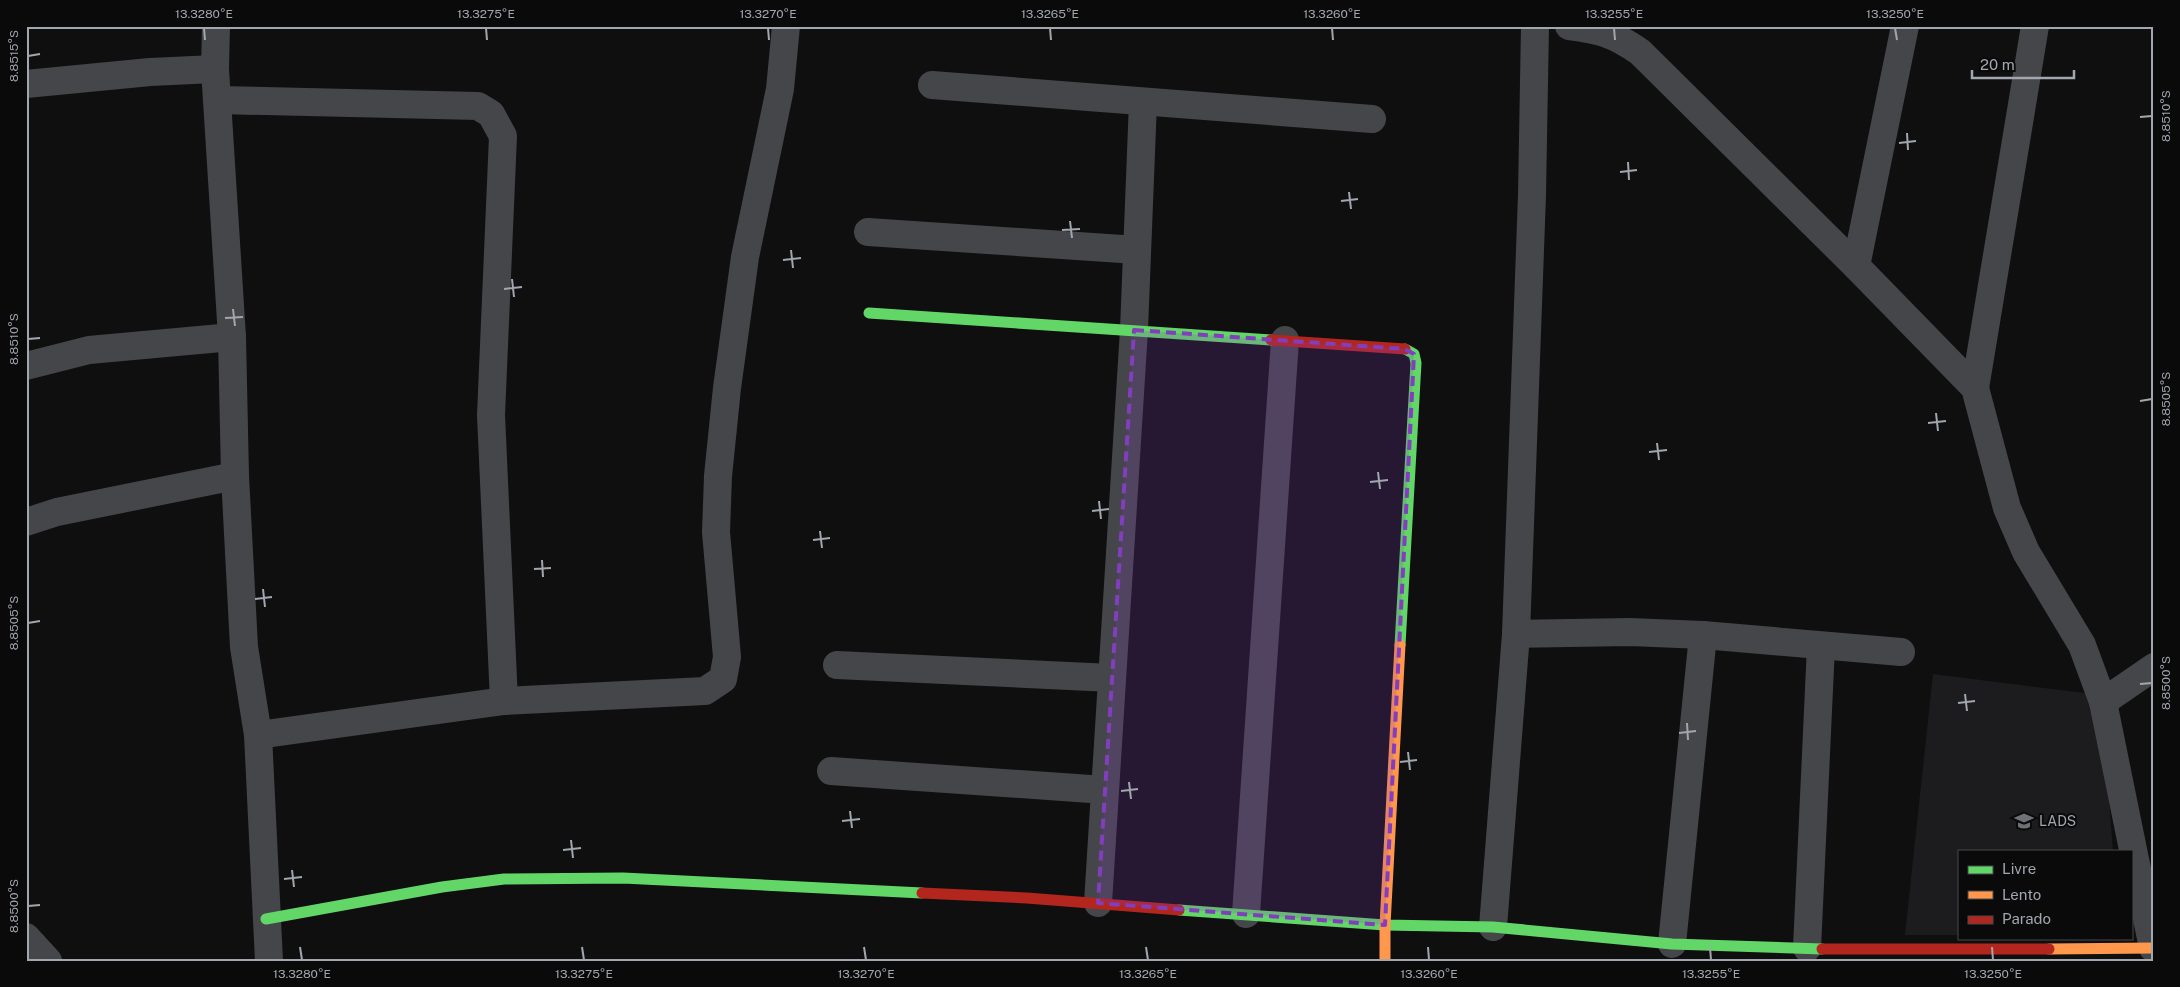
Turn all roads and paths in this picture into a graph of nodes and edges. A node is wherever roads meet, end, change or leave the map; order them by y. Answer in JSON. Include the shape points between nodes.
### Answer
{"nodes":[{"id":1,"x":216,"y":26,"type":"edge"},
{"id":2,"x":786,"y":26,"type":"edge"},
{"id":3,"x":1535,"y":26,"type":"edge"},
{"id":4,"x":1569,"y":26,"type":"edge"},
{"id":5,"x":1905,"y":26,"type":"edge"},
{"id":6,"x":2035,"y":26,"type":"edge"},
{"id":7,"x":215,"y":69,"type":"junction"},
{"id":8,"x":26,"y":84,"type":"edge"},
{"id":9,"x":932,"y":85,"type":"dead end"},
{"id":10,"x":218,"y":100,"type":"junction"},
{"id":11,"x":1143,"y":102,"type":"junction"},
{"id":12,"x":1372,"y":119,"type":"dead end"},
{"id":13,"x":868,"y":232,"type":"dead end"},
{"id":14,"x":1137,"y":250,"type":"junction"},
{"id":15,"x":1856,"y":266,"type":"junction"},
{"id":16,"x":869,"y":313,"type":"dead end"},
{"id":17,"x":1134,"y":330,"type":"junction"},
{"id":18,"x":232,"y":337,"type":"junction"},
{"id":19,"x":1286,"y":340,"type":"junction"},
{"id":20,"x":26,"y":366,"type":"edge"},
{"id":21,"x":1975,"y":388,"type":"junction"},
{"id":22,"x":235,"y":476,"type":"junction"},
{"id":23,"x":26,"y":522,"type":"edge"},
{"id":24,"x":1516,"y":634,"type":"junction"},
{"id":25,"x":1703,"y":635,"type":"junction"},
{"id":26,"x":1821,"y":646,"type":"junction"},
{"id":27,"x":1901,"y":652,"type":"dead end"},
{"id":28,"x":837,"y":665,"type":"dead end"},
{"id":29,"x":2154,"y":667,"type":"edge"},
{"id":30,"x":1112,"y":678,"type":"junction"},
{"id":31,"x":504,"y":701,"type":"junction"},
{"id":32,"x":2103,"y":702,"type":"junction"},
{"id":33,"x":258,"y":735,"type":"junction"},
{"id":34,"x":831,"y":771,"type":"dead end"},
{"id":35,"x":1105,"y":790,"type":"junction"},
{"id":36,"x":1098,"y":902,"type":"junction"},
{"id":37,"x":1246,"y":914,"type":"junction"},
{"id":38,"x":266,"y":918,"type":"junction"},
{"id":39,"x":1385,"y":925,"type":"junction"},
{"id":40,"x":1493,"y":927,"type":"junction"},
{"id":41,"x":26,"y":937,"type":"edge"},
{"id":42,"x":1672,"y":944,"type":"junction"},
{"id":43,"x":1807,"y":948,"type":"junction"},
{"id":44,"x":2153,"y":948,"type":"edge"},
{"id":45,"x":1871,"y":955,"type":"edge"},
{"id":46,"x":2058,"y":955,"type":"edge"},
{"id":47,"x":48,"y":961,"type":"edge"},
{"id":48,"x":269,"y":961,"type":"edge"},
{"id":49,"x":1384,"y":961,"type":"edge"}],
"edges":[{"from":1,"to":7,"type":"street"},
{"from":2,"to":31,"type":"street","via":[[780,90],[745,257],[720,457],[716,532],[727,657],[723,680],[705,692]]},
{"from":3,"to":24,"type":"street"},
{"from":4,"to":15,"type":"street","via":[[1599,30],[1640,52]]},
{"from":5,"to":15,"type":"street"},
{"from":6,"to":21,"type":"street"},
{"from":7,"to":8,"type":"street"},
{"from":7,"to":10,"type":"street"},
{"from":9,"to":11,"type":"street"},
{"from":10,"to":18,"type":"street"},
{"from":10,"to":31,"type":"street","via":[[478,106],[491,114],[503,136],[491,415]]},
{"from":11,"to":12,"type":"street"},
{"from":11,"to":14,"type":"street"},
{"from":13,"to":14,"type":"street"},
{"from":14,"to":17,"type":"street"},
{"from":15,"to":21,"type":"street"},
{"from":16,"to":17,"type":"street"},
{"from":17,"to":19,"type":"street"},
{"from":17,"to":30,"type":"street"},
{"from":18,"to":20,"type":"street","via":[[89,350]]},
{"from":18,"to":22,"type":"street"},
{"from":19,"to":37,"type":"street"},
{"from":19,"to":39,"type":"street","via":[[1405,349],[1414,354],[1416,363]]},
{"from":21,"to":32,"type":"street","via":[[2007,508],[2026,552],[2082,645]]},
{"from":22,"to":23,"type":"street","via":[[57,512]]},
{"from":22,"to":33,"type":"street","via":[[244,647]]},
{"from":24,"to":25,"type":"street","via":[[1630,632]]},
{"from":24,"to":40,"type":"street"},
{"from":25,"to":26,"type":"street"},
{"from":25,"to":42,"type":"street"},
{"from":26,"to":27,"type":"street"},
{"from":26,"to":43,"type":"street"},
{"from":28,"to":30,"type":"street"},
{"from":29,"to":32,"type":"street"},
{"from":30,"to":35,"type":"street"},
{"from":31,"to":33,"type":"street"},
{"from":32,"to":44,"type":"street"},
{"from":33,"to":38,"type":"street"},
{"from":34,"to":35,"type":"street"},
{"from":35,"to":36,"type":"street"},
{"from":36,"to":37,"type":"street"},
{"from":36,"to":38,"type":"street","via":[[624,878],[504,879]]},
{"from":37,"to":39,"type":"street"},
{"from":38,"to":48,"type":"street"},
{"from":39,"to":40,"type":"street"},
{"from":39,"to":49,"type":"street"},
{"from":40,"to":42,"type":"street"},
{"from":41,"to":47,"type":"street"},
{"from":42,"to":43,"type":"street"},
{"from":43,"to":45,"type":"street"},
{"from":44,"to":46,"type":"street"},
{"from":45,"to":46,"type":"street"}]}
